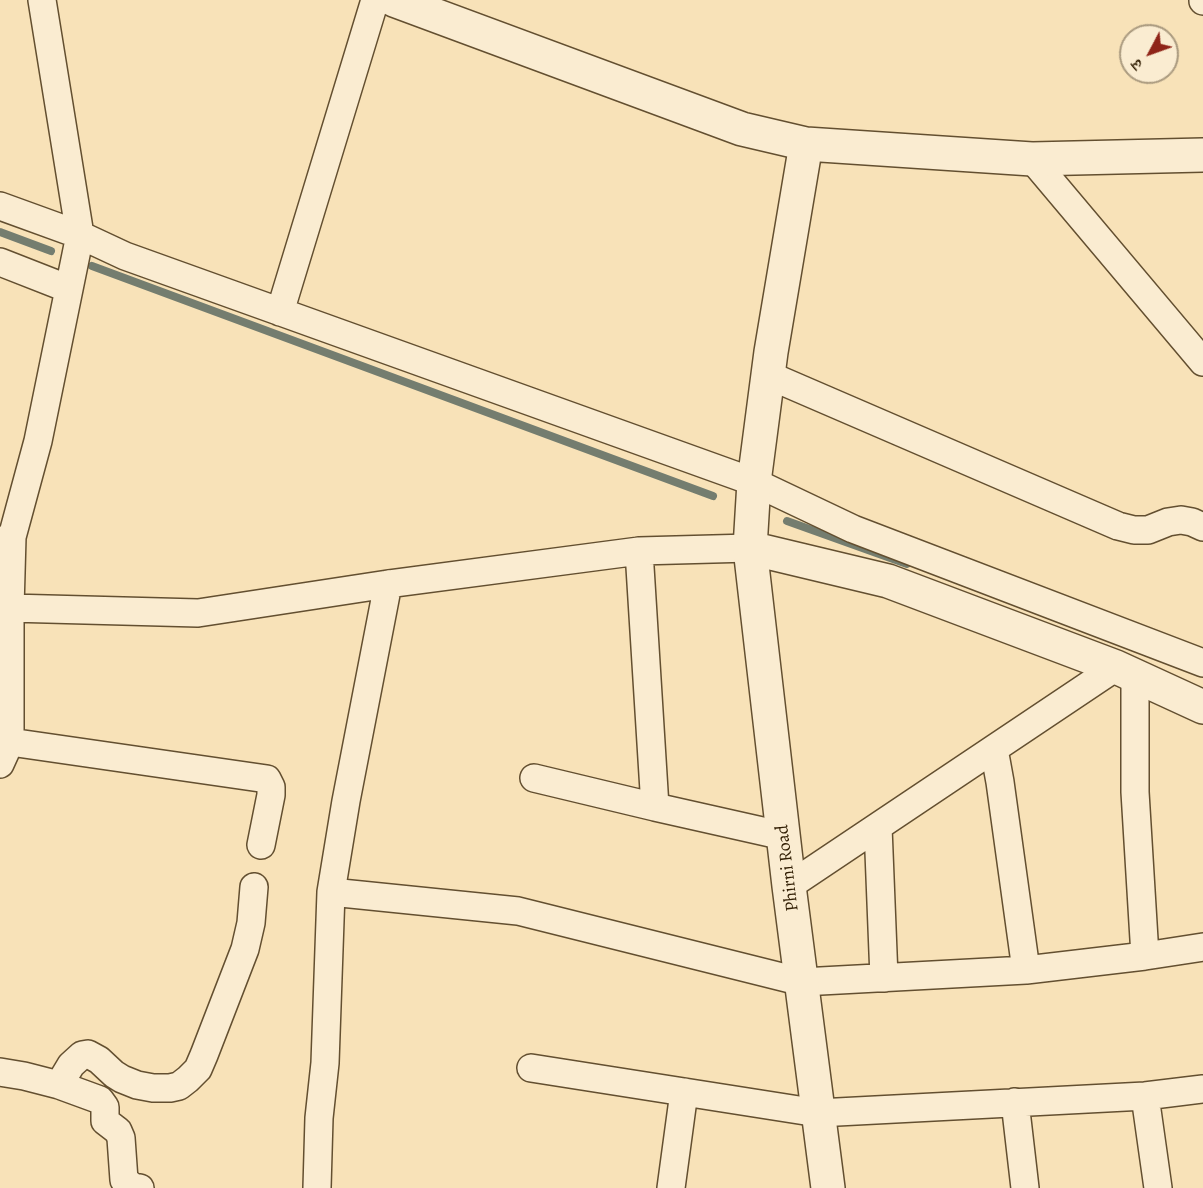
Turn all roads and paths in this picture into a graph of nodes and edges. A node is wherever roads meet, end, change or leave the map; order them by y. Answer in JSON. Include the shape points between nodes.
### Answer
{"nodes":[{"id":1,"x":42,"y":0,"type":"edge"},
{"id":2,"x":375,"y":0,"type":"edge"},
{"id":3,"x":394,"y":0,"type":"edge"},
{"id":4,"x":806,"y":144,"type":"junction"},
{"id":5,"x":1203,"y":155,"type":"edge"},
{"id":6,"x":1032,"y":159,"type":"junction"},
{"id":7,"x":0,"y":206,"type":"edge"},
{"id":8,"x":80,"y":235,"type":"junction"},
{"id":9,"x":0,"y":262,"type":"edge"},
{"id":10,"x":69,"y":289,"type":"junction"},
{"id":11,"x":280,"y":312,"type":"junction"},
{"id":12,"x":1203,"y":362,"type":"edge"},
{"id":13,"x":768,"y":375,"type":"junction"},
{"id":14,"x":754,"y":482,"type":"junction"},
{"id":15,"x":1203,"y":527,"type":"edge"},
{"id":16,"x":6,"y":539,"type":"edge"},
{"id":17,"x":750,"y":548,"type":"junction"},
{"id":18,"x":639,"y":551,"type":"junction"},
{"id":19,"x":388,"y":584,"type":"junction"},
{"id":20,"x":10,"y":608,"type":"junction"},
{"id":21,"x":1203,"y":663,"type":"edge"},
{"id":22,"x":1125,"y":672,"type":"junction"},
{"id":23,"x":1203,"y":706,"type":"edge"},
{"id":24,"x":994,"y":749,"type":"junction"},
{"id":25,"x":5,"y":753,"type":"edge"},
{"id":26,"x":534,"y":778,"type":"dead end"},
{"id":27,"x":655,"y":807,"type":"junction"},
{"id":28,"x":879,"y":827,"type":"junction"},
{"id":29,"x":784,"y":836,"type":"junction"},
{"id":30,"x":261,"y":845,"type":"dead end"},
{"id":31,"x":789,"y":886,"type":"junction"},
{"id":32,"x":254,"y":887,"type":"dead end"},
{"id":33,"x":331,"y":892,"type":"junction"},
{"id":34,"x":1203,"y":947,"type":"edge"},
{"id":35,"x":1145,"y":956,"type":"junction"},
{"id":36,"x":1026,"y":970,"type":"junction"},
{"id":37,"x":884,"y":978,"type":"junction"},
{"id":38,"x":802,"y":982,"type":"junction"},
{"id":39,"x":531,"y":1068,"type":"dead end"},
{"id":40,"x":0,"y":1072,"type":"edge"},
{"id":41,"x":60,"y":1085,"type":"junction"},
{"id":42,"x":1203,"y":1089,"type":"edge"},
{"id":43,"x":684,"y":1092,"type":"junction"},
{"id":44,"x":1145,"y":1096,"type":"junction"},
{"id":45,"x":1015,"y":1102,"type":"junction"},
{"id":46,"x":818,"y":1113,"type":"junction"},
{"id":47,"x":140,"y":1188,"type":"edge"},
{"id":48,"x":317,"y":1188,"type":"edge"},
{"id":49,"x":671,"y":1188,"type":"edge"},
{"id":50,"x":828,"y":1188,"type":"edge"},
{"id":51,"x":1024,"y":1188,"type":"edge"},
{"id":52,"x":1158,"y":1188,"type":"edge"}],
"edges":[{"from":1,"to":8,"type":"street"},
{"from":2,"to":11,"type":"street"},
{"from":3,"to":4,"type":"street","via":[[742,129]]},
{"from":4,"to":6,"type":"street"},
{"from":4,"to":13,"type":"street","name":"Phirni Road"},
{"from":5,"to":6,"type":"street"},
{"from":6,"to":12,"type":"street"},
{"from":7,"to":8,"type":"street"},
{"from":8,"to":10,"type":"street"},
{"from":8,"to":11,"type":"street","via":[[125,256]]},
{"from":9,"to":10,"type":"street"},
{"from":10,"to":16,"type":"street","via":[[38,441]]},
{"from":11,"to":14,"type":"street"},
{"from":13,"to":14,"type":"street","name":"Phirni Road"},
{"from":13,"to":15,"type":"street","via":[[1118,526],[1148,530],[1181,520]]},
{"from":14,"to":17,"type":"street","name":"Phirni Road"},
{"from":14,"to":21,"type":"street","via":[[854,529]]},
{"from":16,"to":20,"type":"street"},
{"from":17,"to":18,"type":"street"},
{"from":17,"to":22,"type":"street","via":[[888,581]]},
{"from":17,"to":29,"type":"street","name":"Phirni Road"},
{"from":18,"to":19,"type":"street"},
{"from":18,"to":27,"type":"street"},
{"from":19,"to":20,"type":"street","via":[[198,613]]},
{"from":19,"to":33,"type":"street"},
{"from":20,"to":25,"type":"street"},
{"from":22,"to":23,"type":"street"},
{"from":22,"to":24,"type":"street"},
{"from":22,"to":35,"type":"street"},
{"from":24,"to":28,"type":"street"},
{"from":24,"to":36,"type":"street"},
{"from":25,"to":30,"type":"street","via":[[267,779],[271,795]]},
{"from":26,"to":27,"type":"street"},
{"from":27,"to":29,"type":"street"},
{"from":28,"to":31,"type":"street"},
{"from":28,"to":37,"type":"street"},
{"from":29,"to":31,"type":"street","name":"Phirni Road"},
{"from":31,"to":38,"type":"street","name":"Phirni Road"},
{"from":32,"to":41,"type":"street","via":[[244,949],[198,1070],[179,1086],[153,1088],[123,1079],[88,1054],[71,1065]]},
{"from":33,"to":38,"type":"street","via":[[518,911]]},
{"from":33,"to":48,"type":"street"},
{"from":34,"to":35,"type":"street"},
{"from":35,"to":36,"type":"street"},
{"from":36,"to":37,"type":"street"},
{"from":37,"to":38,"type":"street"},
{"from":38,"to":46,"type":"street","name":"Phirni Road"},
{"from":39,"to":43,"type":"street"},
{"from":40,"to":41,"type":"street"},
{"from":41,"to":47,"type":"street","via":[[105,1104],[105,1120],[121,1138],[124,1180]]},
{"from":42,"to":44,"type":"street"},
{"from":43,"to":46,"type":"street"},
{"from":43,"to":49,"type":"street"},
{"from":44,"to":45,"type":"street"},
{"from":44,"to":52,"type":"street"},
{"from":45,"to":46,"type":"street"},
{"from":45,"to":51,"type":"street"},
{"from":46,"to":50,"type":"street","name":"Phirni Road"}]}
